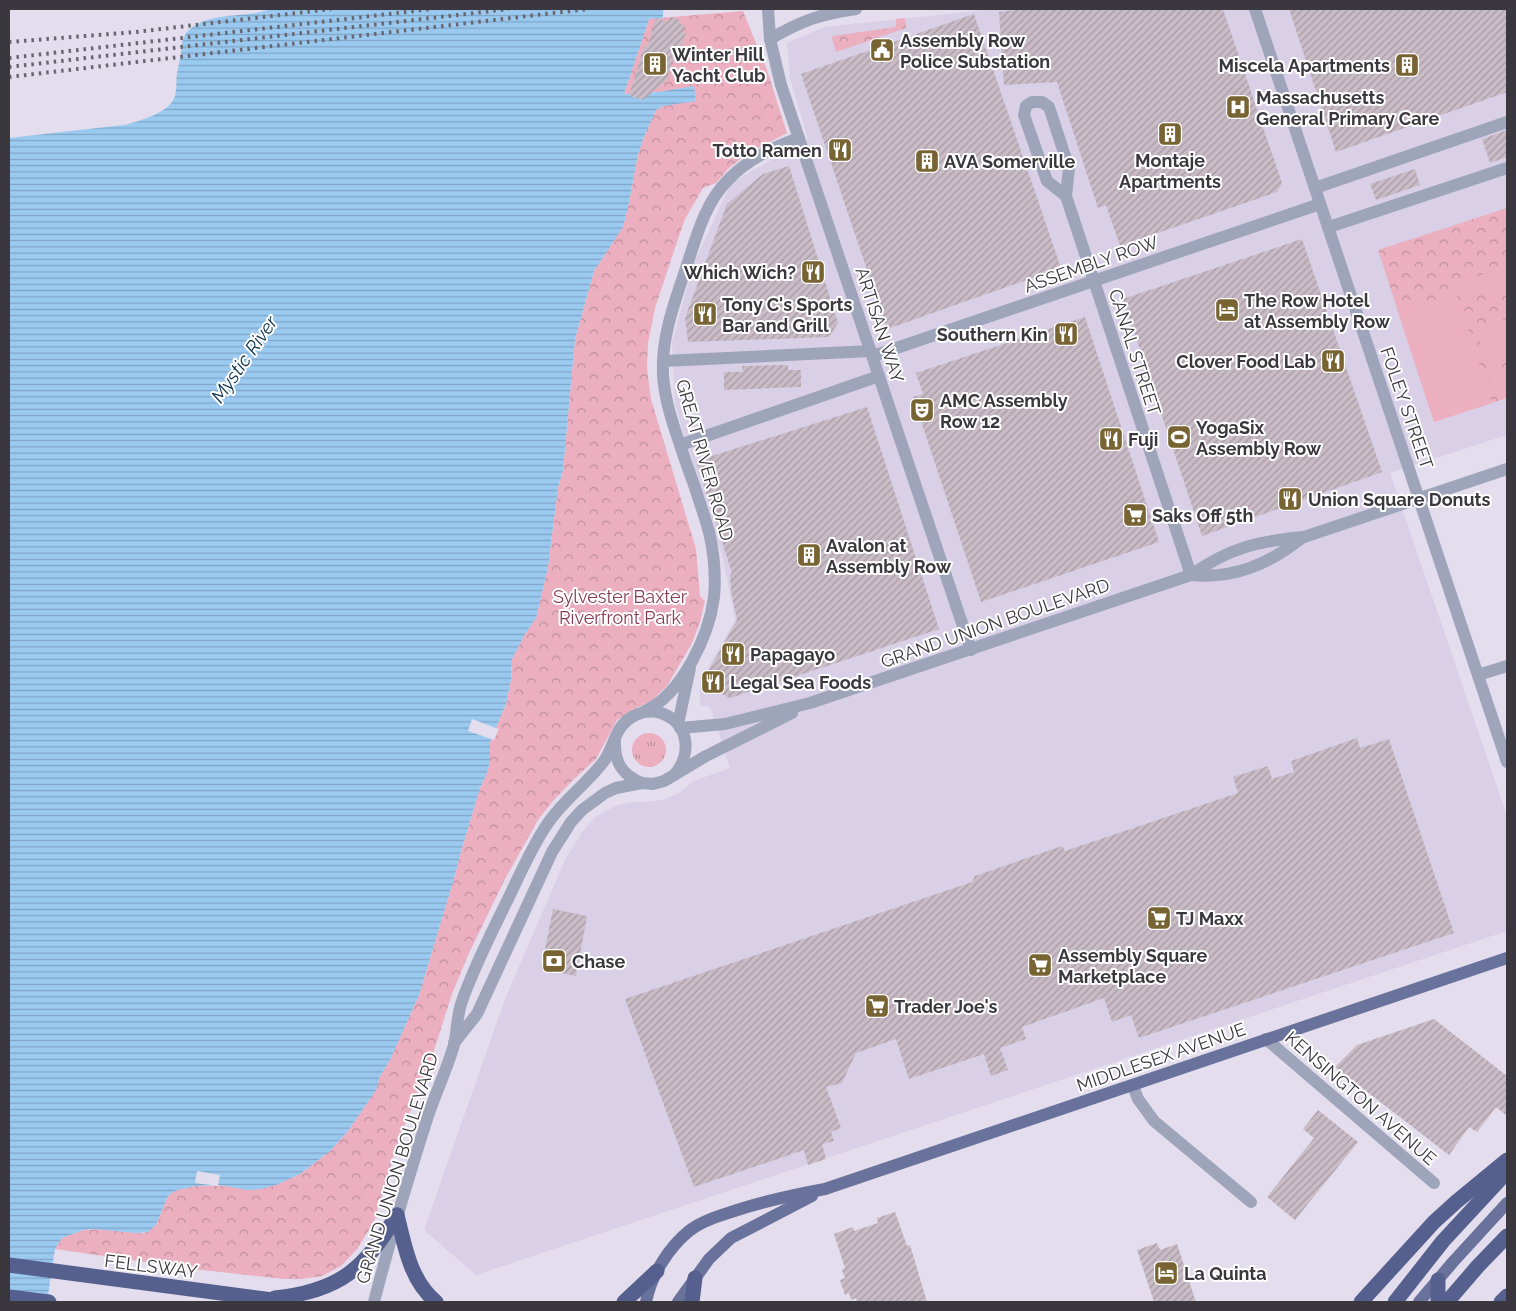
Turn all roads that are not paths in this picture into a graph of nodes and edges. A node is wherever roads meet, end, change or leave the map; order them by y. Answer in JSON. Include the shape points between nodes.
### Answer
{"nodes":[{"id":1,"x":768,"y":9,"type":"edge"},
{"id":2,"x":856,"y":9,"type":"edge"},
{"id":3,"x":1255,"y":9,"type":"edge"},
{"id":4,"x":770,"y":39,"type":"junction"},
{"id":5,"x":1507,"y":122,"type":"edge"},
{"id":6,"x":799,"y":138,"type":"junction"},
{"id":7,"x":1507,"y":168,"type":"edge"},
{"id":8,"x":1315,"y":188,"type":"junction"},
{"id":9,"x":1066,"y":196,"type":"junction"},
{"id":10,"x":1320,"y":204,"type":"junction"},
{"id":11,"x":1329,"y":227,"type":"junction"},
{"id":12,"x":1094,"y":281,"type":"junction"},
{"id":13,"x":872,"y":354,"type":"junction"},
{"id":14,"x":663,"y":361,"type":"junction"},
{"id":15,"x":879,"y":376,"type":"junction"},
{"id":16,"x":680,"y":445,"type":"junction"},
{"id":17,"x":1507,"y":469,"type":"edge"},
{"id":18,"x":1419,"y":498,"type":"junction"},
{"id":19,"x":1304,"y":537,"type":"junction"},
{"id":20,"x":1191,"y":575,"type":"junction"},
{"id":21,"x":971,"y":650,"type":"junction"},
{"id":22,"x":691,"y":663,"type":"junction"},
{"id":23,"x":1507,"y":666,"type":"edge"},
{"id":24,"x":1478,"y":675,"type":"junction"},
{"id":25,"x":810,"y":703,"type":"junction"},
{"id":26,"x":640,"y":713,"type":"junction"},
{"id":27,"x":679,"y":726,"type":"junction"},
{"id":28,"x":615,"y":741,"type":"junction"},
{"id":29,"x":1507,"y":762,"type":"edge"},
{"id":30,"x":674,"y":775,"type":"junction"},
{"id":31,"x":642,"y":783,"type":"junction"},
{"id":32,"x":1507,"y":958,"type":"edge"},
{"id":33,"x":1266,"y":1039,"type":"junction"},
{"id":34,"x":454,"y":1043,"type":"junction"},
{"id":35,"x":1133,"y":1086,"type":"junction"},
{"id":36,"x":1507,"y":1160,"type":"edge"},
{"id":37,"x":1507,"y":1172,"type":"edge"},
{"id":38,"x":1434,"y":1183,"type":"dead end"},
{"id":39,"x":825,"y":1189,"type":"junction"},
{"id":40,"x":1251,"y":1202,"type":"dead end"},
{"id":41,"x":1507,"y":1203,"type":"edge"},
{"id":42,"x":398,"y":1215,"type":"junction"},
{"id":43,"x":1507,"y":1236,"type":"edge"},
{"id":44,"x":9,"y":1265,"type":"edge"},
{"id":45,"x":657,"y":1271,"type":"junction"},
{"id":46,"x":695,"y":1278,"type":"junction"},
{"id":47,"x":1438,"y":1280,"type":"junction"},
{"id":48,"x":1507,"y":1296,"type":"edge"},
{"id":49,"x":9,"y":1297,"type":"edge"},
{"id":50,"x":264,"y":1299,"type":"junction"},
{"id":51,"x":49,"y":1302,"type":"edge"},
{"id":52,"x":288,"y":1302,"type":"edge"},
{"id":53,"x":374,"y":1302,"type":"edge"},
{"id":54,"x":436,"y":1302,"type":"edge"},
{"id":55,"x":624,"y":1302,"type":"edge"},
{"id":56,"x":646,"y":1302,"type":"edge"},
{"id":57,"x":678,"y":1302,"type":"edge"},
{"id":58,"x":692,"y":1302,"type":"edge"},
{"id":59,"x":1361,"y":1302,"type":"edge"},
{"id":60,"x":1395,"y":1302,"type":"edge"},
{"id":61,"x":1419,"y":1302,"type":"edge"},
{"id":62,"x":1438,"y":1302,"type":"edge"},
{"id":63,"x":1447,"y":1302,"type":"edge"},
{"id":64,"x":1501,"y":1302,"type":"edge"}],
"edges":[{"from":1,"to":4,"type":"street","name":"ARTISAN WAY"},
{"from":2,"to":4,"type":"street","via":[[806,20]]},
{"from":3,"to":8,"type":"street","name":"FOLEY STREET"},
{"from":4,"to":6,"type":"street","name":"ARTISAN WAY"},
{"from":5,"to":8,"type":"street"},
{"from":6,"to":13,"type":"street","name":"ARTISAN WAY"},
{"from":6,"to":14,"type":"street","name":"GREAT RIVER ROAD","via":[[752,159],[716,194],[700,225],[675,300],[666,329]]},
{"from":7,"to":11,"type":"street"},
{"from":8,"to":10,"type":"street","name":"FOLEY STREET"},
{"from":9,"to":9,"type":"street","name":"CANAL STREET","via":[[1069,168],[1049,107],[1042,102],[1032,102],[1026,106],[1024,115],[1047,181]]},
{"from":9,"to":12,"type":"street","name":"CANAL STREET"},
{"from":10,"to":11,"type":"street","name":"FOLEY STREET"},
{"from":10,"to":12,"type":"street","name":"ASSEMBLY ROW"},
{"from":11,"to":18,"type":"street","name":"FOLEY STREET"},
{"from":12,"to":13,"type":"street","name":"ASSEMBLY ROW"},
{"from":12,"to":20,"type":"street","name":"CANAL STREET"},
{"from":13,"to":14,"type":"street","name":"ASSEMBLY ROW"},
{"from":13,"to":15,"type":"street","name":"ARTISAN WAY"},
{"from":14,"to":16,"type":"street","name":"GREAT RIVER ROAD","via":[[668,405]]},
{"from":15,"to":16,"type":"street"},
{"from":15,"to":21,"type":"street","name":"ARTISAN WAY"},
{"from":16,"to":22,"type":"street","name":"GREAT RIVER ROAD","via":[[709,532],[715,565],[710,614]]},
{"from":17,"to":18,"type":"street","name":"GRAND UNION BOULEVARD"},
{"from":18,"to":19,"type":"street","name":"GRAND UNION BOULEVARD"},
{"from":18,"to":24,"type":"street","name":"FOLEY STREET"},
{"from":19,"to":20,"type":"street","name":"GRAND UNION BOULEVARD","via":[[1271,540],[1234,551]]},
{"from":19,"to":20,"type":"street","name":"GRAND UNION BOULEVARD","via":[[1278,556],[1244,570],[1223,576]]},
{"from":20,"to":21,"type":"street","name":"GRAND UNION BOULEVARD"},
{"from":21,"to":25,"type":"street","name":"GRAND UNION BOULEVARD"},
{"from":22,"to":26,"type":"street","name":"GREAT RIVER ROAD","via":[[669,694],[654,707]]},
{"from":22,"to":27,"type":"street","name":"GREAT RIVER ROAD"},
{"from":23,"to":24,"type":"street"},
{"from":24,"to":29,"type":"street","name":"FOLEY STREET"},
{"from":25,"to":27,"type":"street","name":"GRAND UNION BOULEVARD","via":[[725,724],[697,728]]},
{"from":25,"to":30,"type":"street","name":"GRAND UNION BOULEVARD"},
{"from":26,"to":27,"type":"street","via":[[661,713]]},
{"from":26,"to":28,"type":"street","name":"GRAND UNION BOULEVARD","via":[[624,723]]},
{"from":27,"to":30,"type":"street","via":[[685,737],[685,758]]},
{"from":28,"to":31,"type":"street","via":[[617,762],[623,772]]},
{"from":28,"to":34,"type":"street","name":"GRAND UNION BOULEVARD","via":[[603,762],[555,813],[533,847],[468,984]]},
{"from":30,"to":31,"type":"street","via":[[653,784]]},
{"from":31,"to":34,"type":"street","name":"GRAND UNION BOULEVARD","via":[[604,793],[571,822],[552,852],[478,1014]]},
{"from":32,"to":33,"type":"main road","name":"MIDDLESEX AVENUE"},
{"from":33,"to":35,"type":"main road","name":"MIDDLESEX AVENUE"},
{"from":33,"to":38,"type":"street","name":"KENSINGTON AVENUE"},
{"from":34,"to":42,"type":"street","name":"GRAND UNION BOULEVARD"},
{"from":35,"to":39,"type":"main road","name":"MIDDLESEX AVENUE"},
{"from":35,"to":40,"type":"street","via":[[1138,1100],[1154,1121]]},
{"from":36,"to":59,"type":"highway","via":[[1434,1222]]},
{"from":37,"to":60,"type":"highway","via":[[1437,1248]]},
{"from":39,"to":45,"type":"main road","name":"MIDDLESEX AVENUE","via":[[749,1206],[701,1223],[677,1243]]},
{"from":39,"to":46,"type":"main road","name":"MIDDLESEX AVENUE","via":[[731,1238]]},
{"from":41,"to":47,"type":"main road"},
{"from":42,"to":50,"type":"highway","via":[[372,1253],[350,1274],[308,1292]]},
{"from":42,"to":53,"type":"street","name":"GRAND UNION BOULEVARD"},
{"from":42,"to":54,"type":"highway","via":[[414,1274]]},
{"from":43,"to":63,"type":"highway"},
{"from":44,"to":50,"type":"highway","name":"FELLSWAY"},
{"from":45,"to":55,"type":"highway"},
{"from":45,"to":56,"type":"main road","name":"MIDDLESEX AVENUE"},
{"from":46,"to":57,"type":"main road","name":"MIDDLESEX AVENUE"},
{"from":46,"to":58,"type":"highway"},
{"from":47,"to":61,"type":"main road"},
{"from":47,"to":62,"type":"highway"},
{"from":48,"to":64,"type":"highway"},
{"from":49,"to":51,"type":"highway"},
{"from":50,"to":52,"type":"highway","name":"FELLSWAY"}]}
